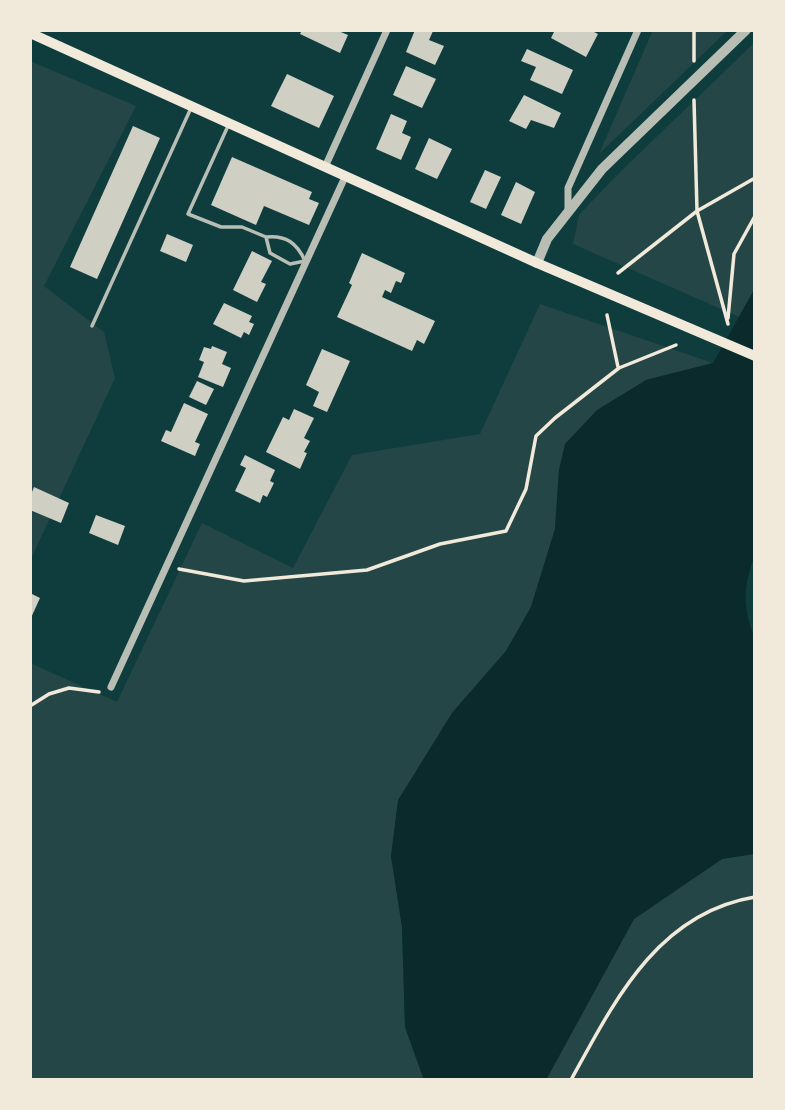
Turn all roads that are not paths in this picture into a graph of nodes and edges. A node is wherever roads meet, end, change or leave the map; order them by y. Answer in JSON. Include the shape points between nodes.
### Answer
{"nodes":[{"id":1,"x":387,"y":30,"type":"edge"},
{"id":2,"x":638,"y":30,"type":"edge"},
{"id":3,"x":746,"y":30,"type":"edge"},
{"id":4,"x":30,"y":33,"type":"edge"},
{"id":5,"x":191,"y":106,"type":"junction"},
{"id":6,"x":229,"y":124,"type":"junction"},
{"id":7,"x":325,"y":167,"type":"junction"},
{"id":8,"x":345,"y":177,"type":"junction"},
{"id":9,"x":569,"y":213,"type":"junction"},
{"id":10,"x":266,"y":237,"type":"junction"},
{"id":11,"x":305,"y":261,"type":"junction"},
{"id":12,"x":537,"y":263,"type":"junction"},
{"id":13,"x":92,"y":326,"type":"dead end"},
{"id":14,"x":755,"y":356,"type":"edge"},
{"id":15,"x":111,"y":687,"type":"road end"}],
"edges":[{"from":1,"to":7,"type":"street"},
{"from":2,"to":9,"type":"street","via":[[568,188]]},
{"from":3,"to":9,"type":"street","via":[[602,169]]},
{"from":4,"to":5,"type":"main road"},
{"from":5,"to":6,"type":"main road"},
{"from":5,"to":13,"type":"lane"},
{"from":6,"to":7,"type":"main road"},
{"from":6,"to":10,"type":"lane","via":[[188,214]]},
{"from":7,"to":8,"type":"main road"},
{"from":8,"to":11,"type":"street"},
{"from":8,"to":12,"type":"main road"},
{"from":9,"to":12,"type":"street","via":[[547,239]]},
{"from":10,"to":11,"type":"lane","via":[[281,236],[299,248]]},
{"from":10,"to":11,"type":"lane","via":[[270,253],[290,264]]},
{"from":11,"to":15,"type":"street"},
{"from":12,"to":14,"type":"main road"}]}
